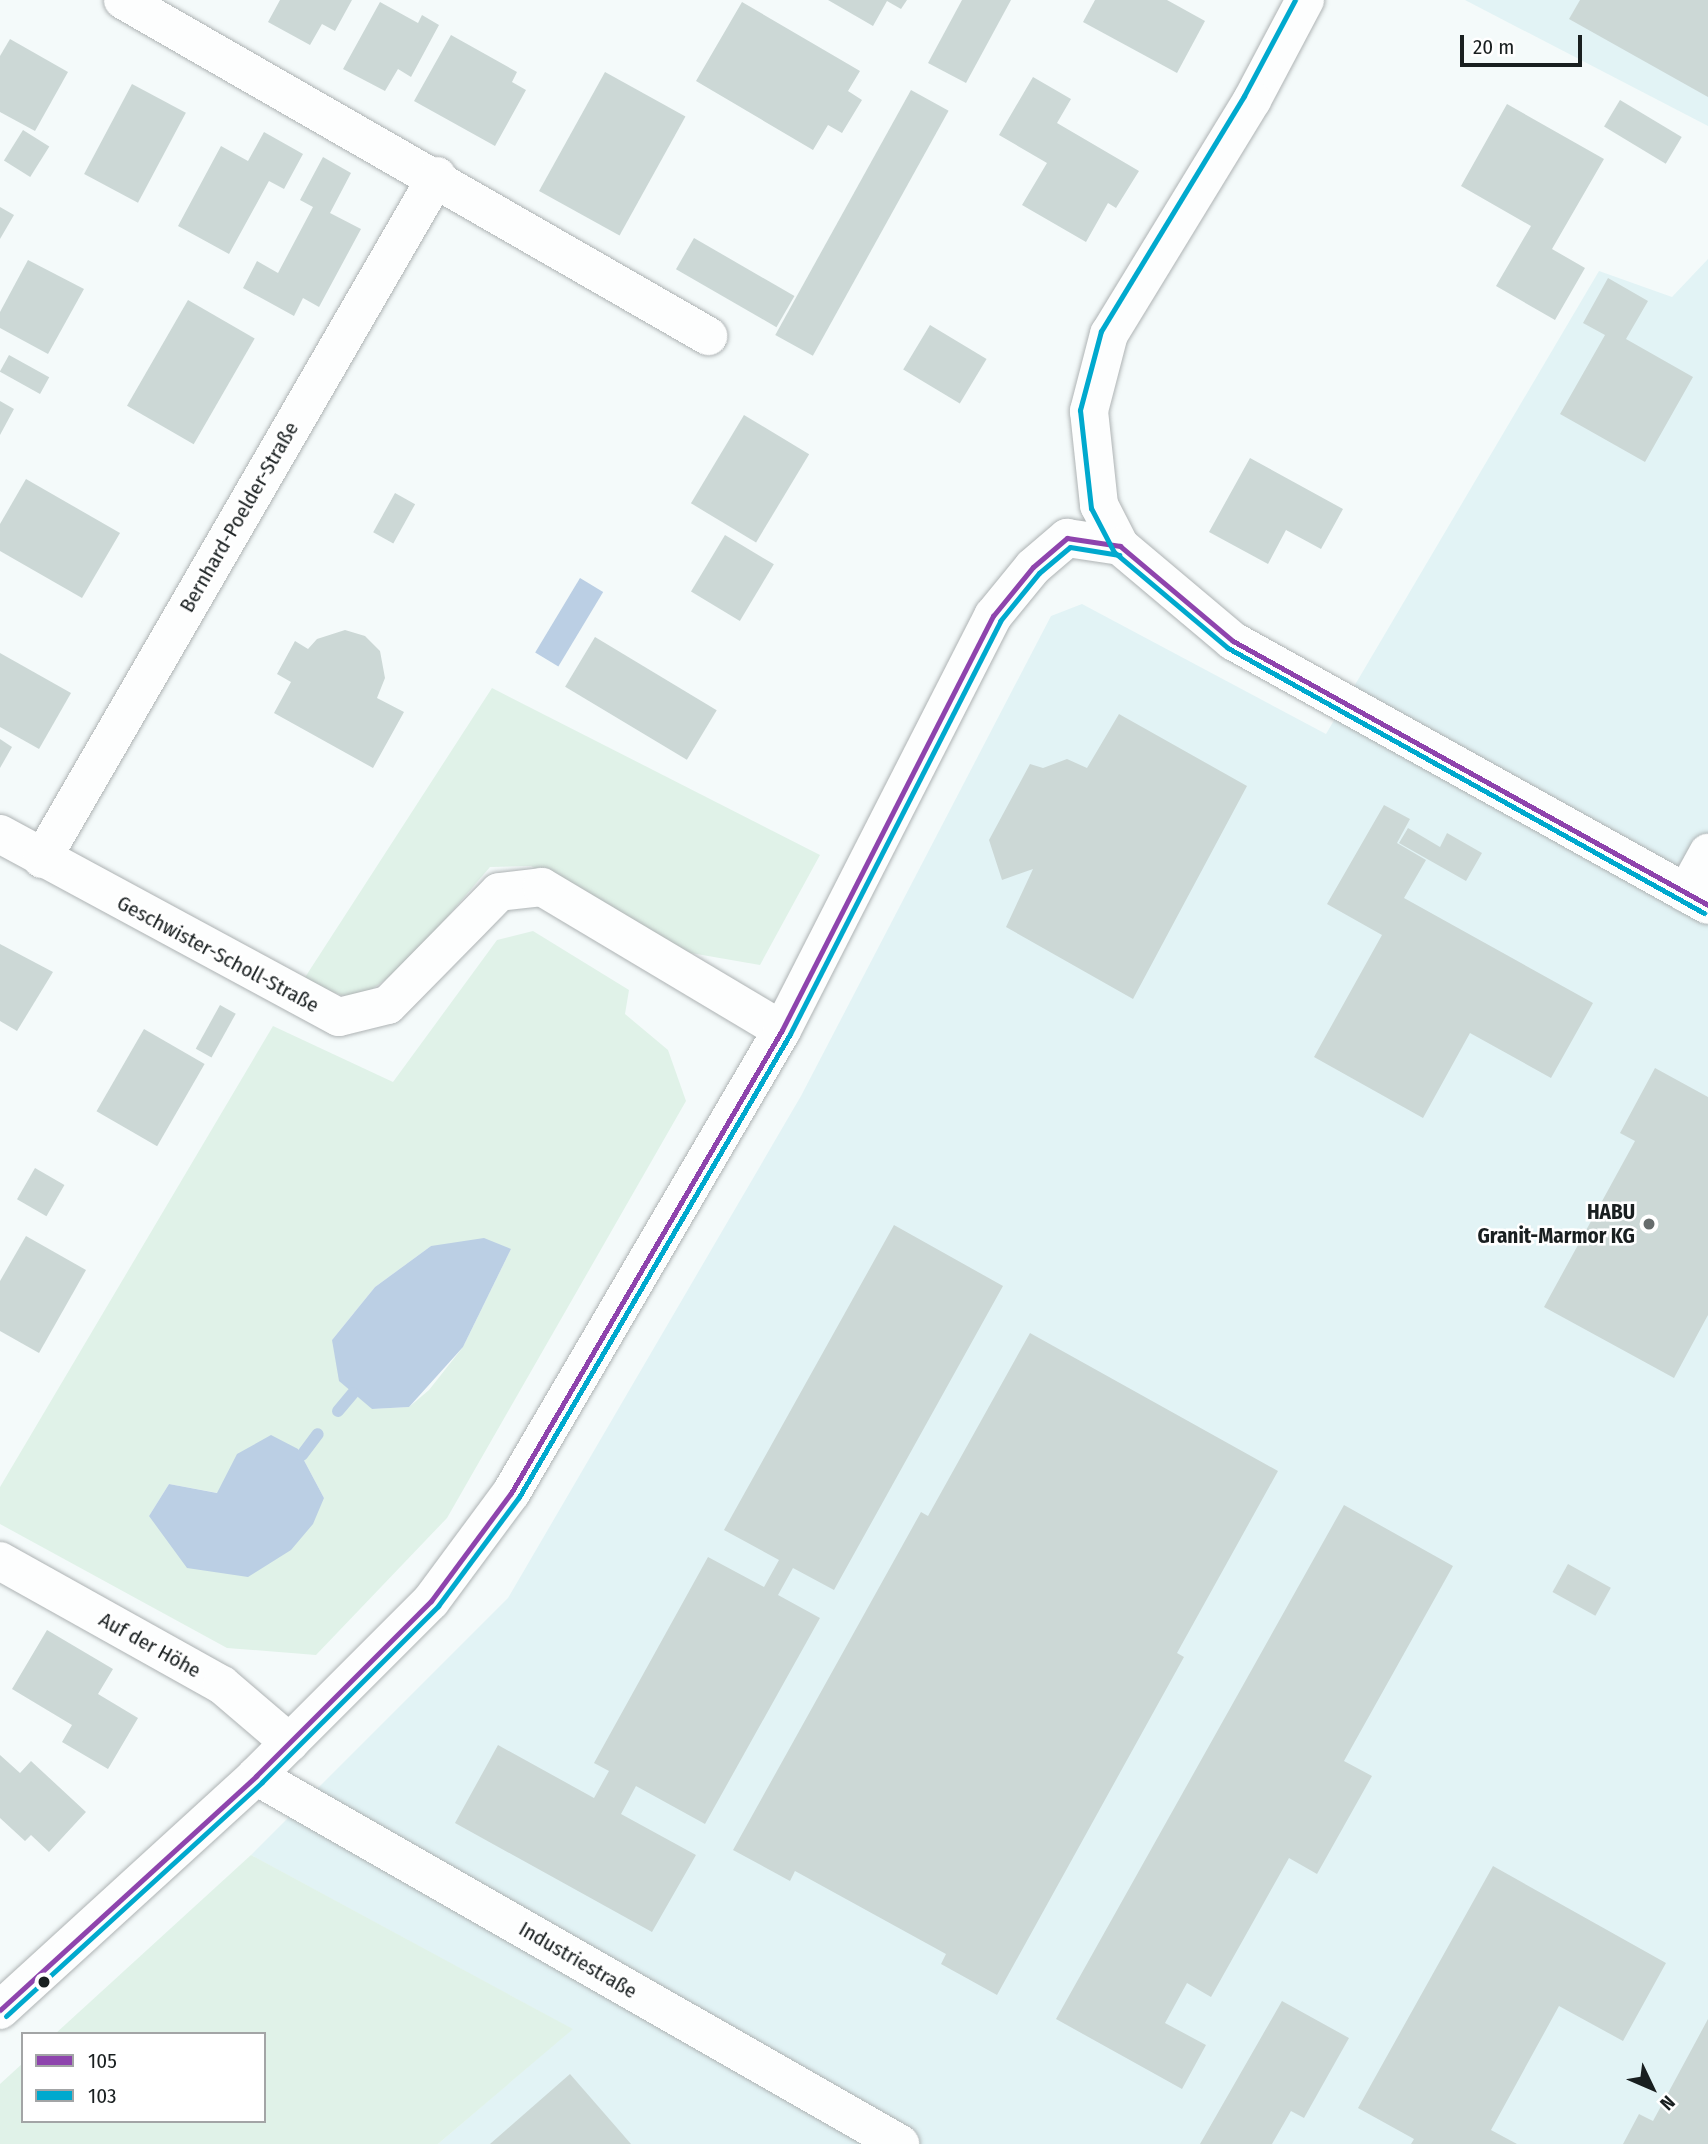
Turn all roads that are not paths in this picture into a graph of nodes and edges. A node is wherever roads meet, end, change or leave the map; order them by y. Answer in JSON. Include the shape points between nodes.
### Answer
{"nodes":[{"id":1,"x":123,"y":0,"type":"edge"},
{"id":2,"x":1305,"y":0,"type":"edge"},
{"id":3,"x":438,"y":176,"type":"junction"},
{"id":4,"x":708,"y":336,"type":"dead end"},
{"id":5,"x":1120,"y":546,"type":"junction"},
{"id":6,"x":0,"y":834,"type":"edge"},
{"id":7,"x":1708,"y":853,"type":"edge"},
{"id":8,"x":42,"y":859,"type":"junction"},
{"id":9,"x":1697,"y":899,"type":"edge"},
{"id":10,"x":782,"y":1030,"type":"junction"},
{"id":11,"x":0,"y":1561,"type":"edge"},
{"id":12,"x":290,"y":1742,"type":"junction"},
{"id":13,"x":256,"y":1776,"type":"junction"},
{"id":14,"x":0,"y":2010,"type":"edge"},
{"id":15,"x":900,"y":2144,"type":"edge"}],
"edges":[{"from":1,"to":3,"type":"street"},
{"from":2,"to":5,"type":"street","via":[[1252,100],[1109,334],[1089,411],[1091,469],[1099,505]]},
{"from":3,"to":4,"type":"street"},
{"from":3,"to":8,"type":"street","name":"Bernhard-Poelder-Straße"},
{"from":5,"to":9,"type":"street","via":[[1233,641]]},
{"from":5,"to":10,"type":"street","via":[[1067,538],[1034,567],[993,616]]},
{"from":6,"to":8,"type":"street","name":"Geschwister-Scholl-Straße"},
{"from":7,"to":9,"type":"street"},
{"from":8,"to":10,"type":"street","name":"Geschwister-Scholl-Straße","via":[[339,1017],[388,1005],[499,892],[542,887]]},
{"from":10,"to":12,"type":"street","via":[[511,1493],[431,1601]]},
{"from":11,"to":12,"type":"street","name":"Auf der Höhe","via":[[222,1685]]},
{"from":12,"to":13,"type":"street"},
{"from":13,"to":14,"type":"street"},
{"from":13,"to":15,"type":"street","name":"Industriestraße"}]}
